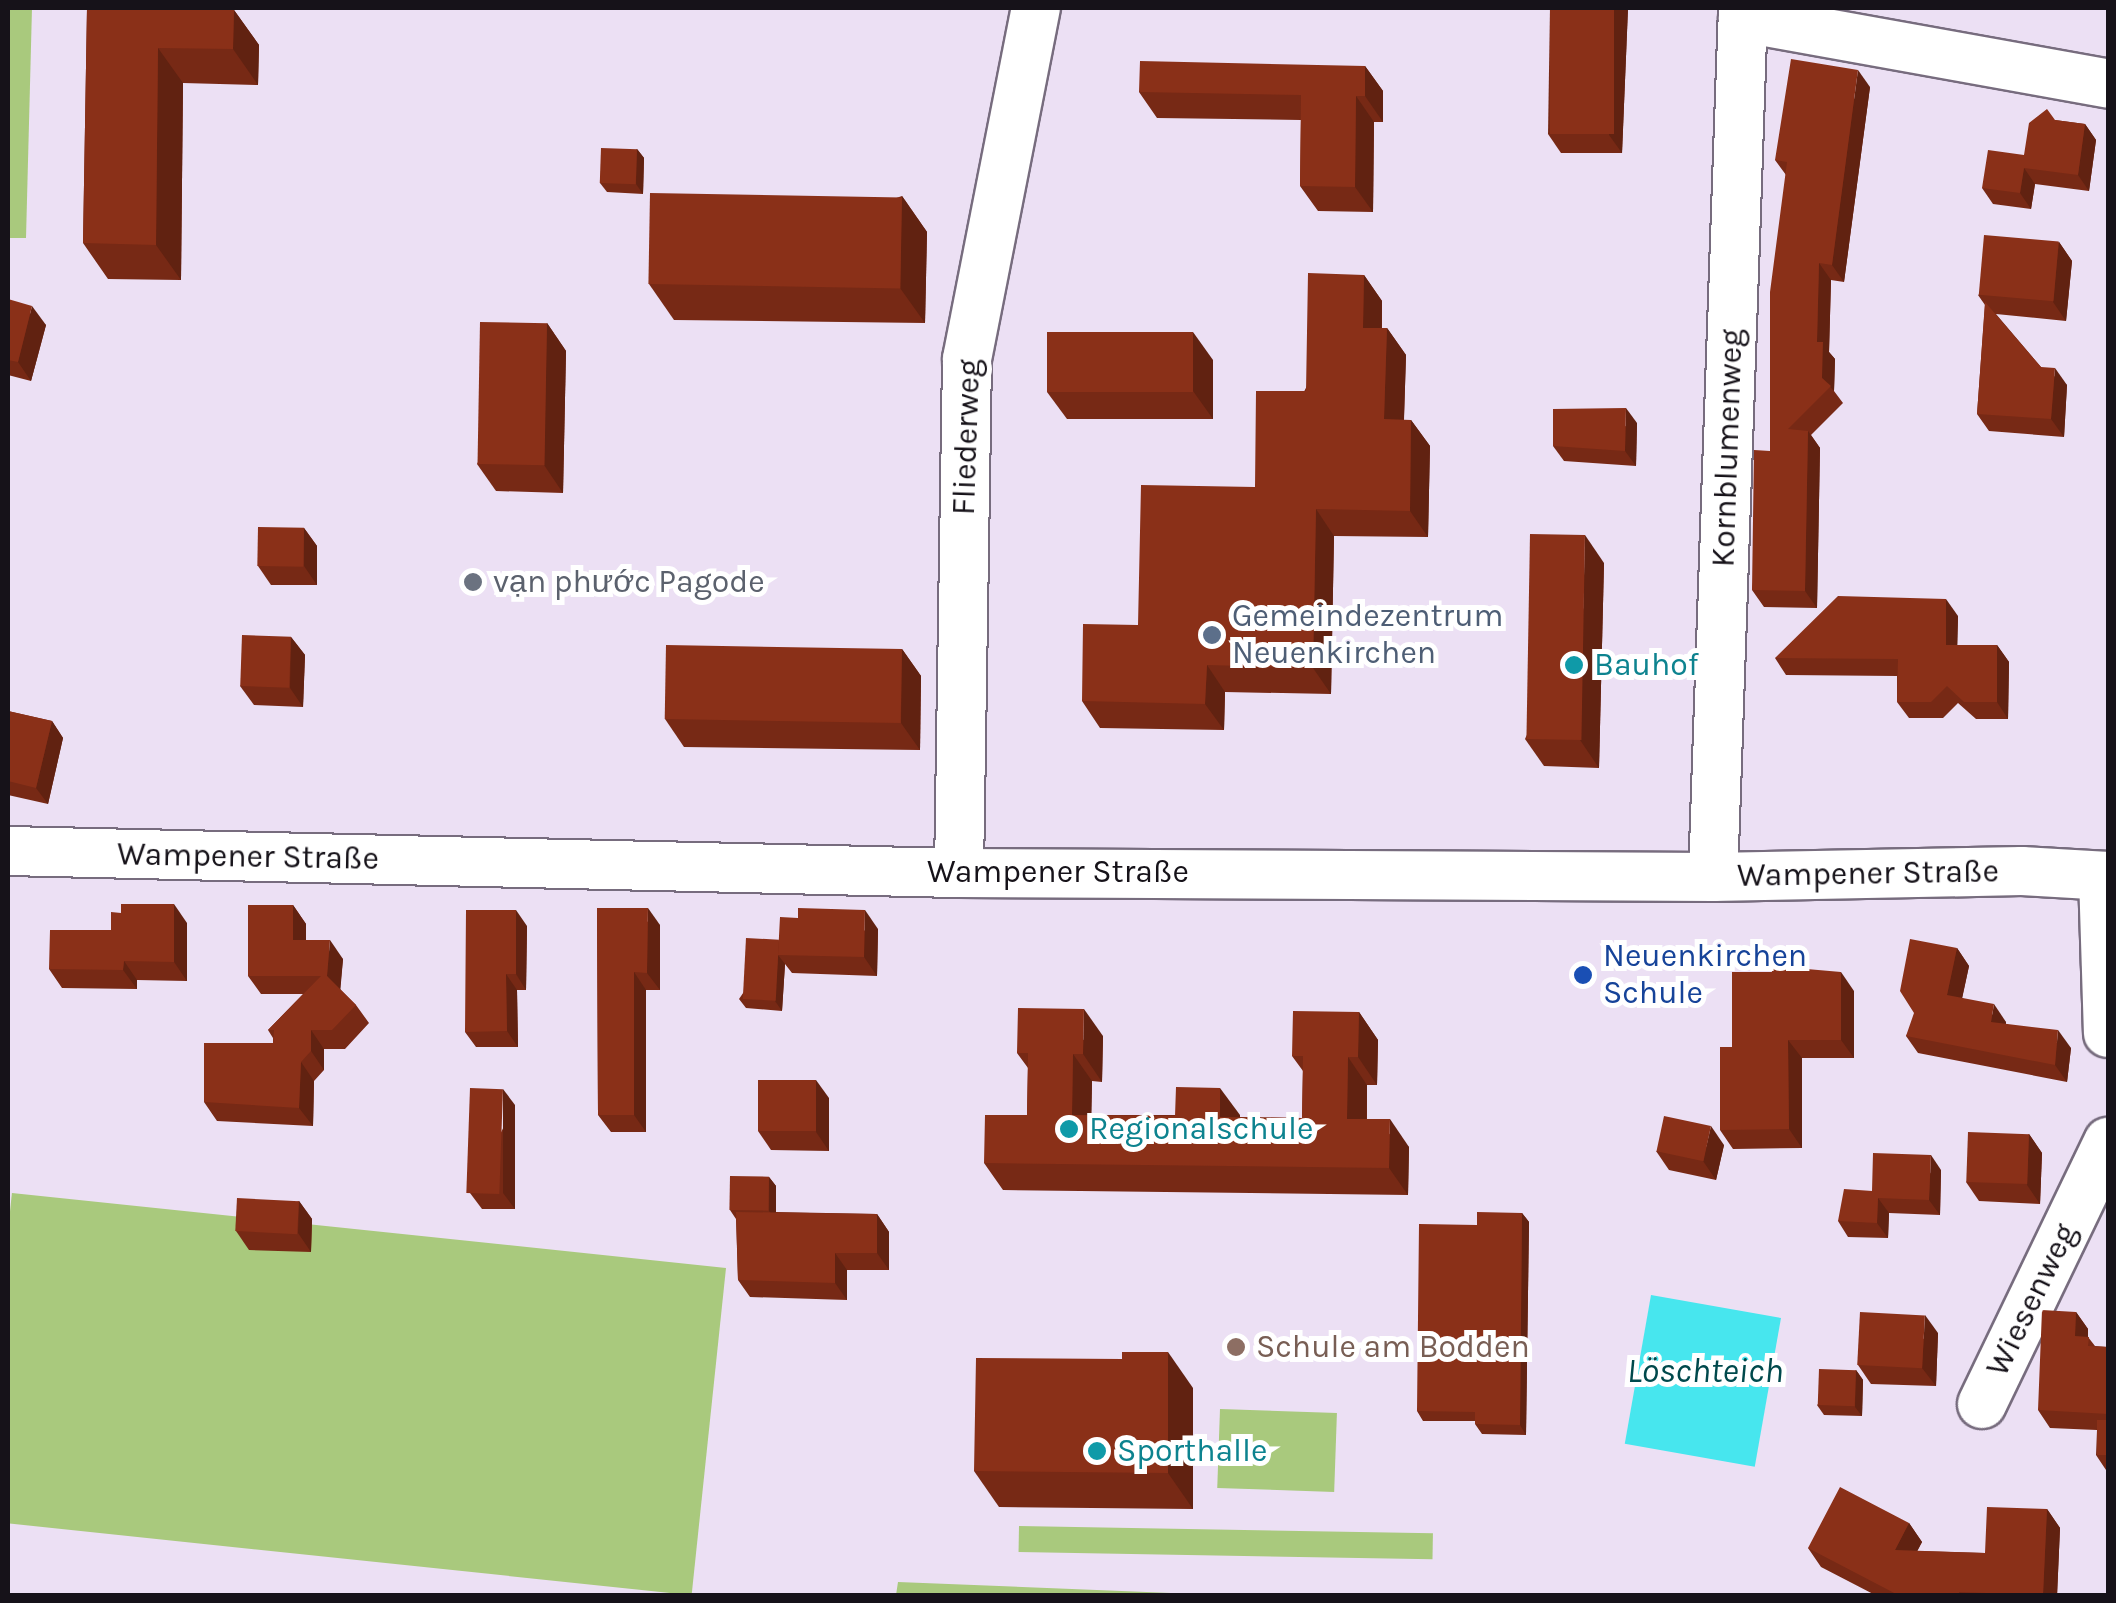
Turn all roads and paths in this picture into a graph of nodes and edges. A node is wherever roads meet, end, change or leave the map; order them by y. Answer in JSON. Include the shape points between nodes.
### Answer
{"nodes":[{"id":1,"x":1036,"y":8,"type":"edge"},
{"id":2,"x":1743,"y":13,"type":"edge"},
{"id":3,"x":2108,"y":84,"type":"edge"},
{"id":4,"x":8,"y":851,"type":"edge"},
{"id":5,"x":959,"y":873,"type":"junction"},
{"id":6,"x":2106,"y":876,"type":"edge"},
{"id":7,"x":1713,"y":877,"type":"junction"},
{"id":8,"x":2108,"y":1033,"type":"edge"},
{"id":9,"x":2108,"y":1142,"type":"edge"},
{"id":10,"x":1982,"y":1404,"type":"dead end"}],
"edges":[{"from":1,"to":5,"type":"street","name":"Fliederweg","via":[[967,359]]},
{"from":2,"to":3,"type":"street","name":"Kornblumenweg"},
{"from":2,"to":7,"type":"street","name":"Kornblumenweg"},
{"from":4,"to":5,"type":"street","name":"Wampener Straße"},
{"from":5,"to":7,"type":"street","name":"Wampener Straße"},
{"from":6,"to":7,"type":"street","name":"Wampener Straße","via":[[2022,871]]},
{"from":6,"to":8,"type":"street"},
{"from":9,"to":10,"type":"street","name":"Wiesenweg"}]}
